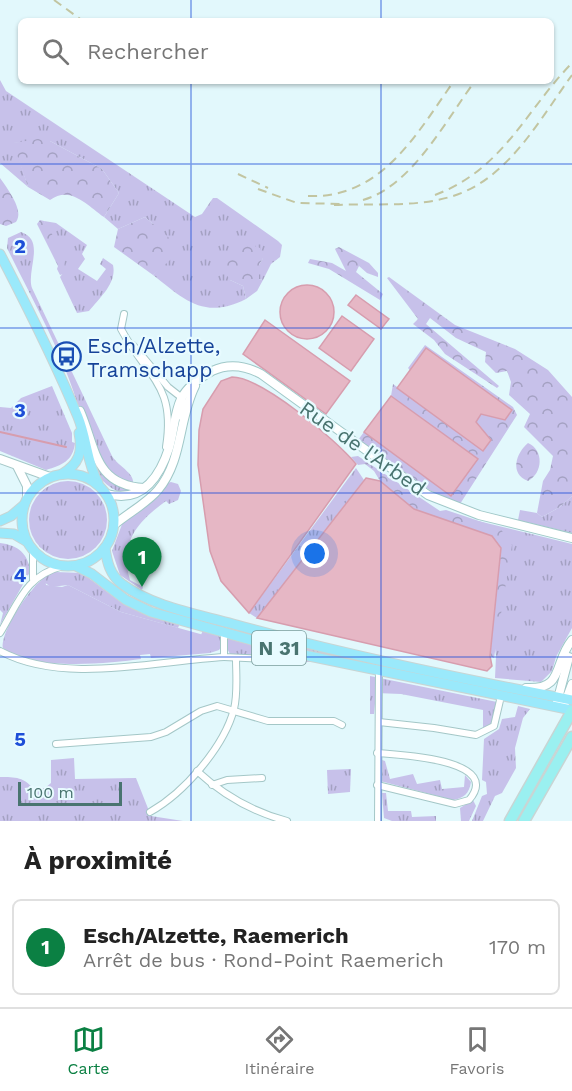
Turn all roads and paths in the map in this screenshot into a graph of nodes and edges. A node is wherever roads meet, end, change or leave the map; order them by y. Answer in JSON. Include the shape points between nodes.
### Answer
{"nodes":[{"id":1,"x":0,"y":254,"type":"edge"},
{"id":2,"x":21,"y":294,"type":"junction"},
{"id":3,"x":124,"y":314,"type":"dead end"},
{"id":4,"x":125,"y":336,"type":"junction"},
{"id":5,"x":197,"y":382,"type":"junction"},
{"id":6,"x":70,"y":396,"type":"junction"},
{"id":7,"x":182,"y":398,"type":"junction"},
{"id":8,"x":0,"y":459,"type":"edge"},
{"id":9,"x":164,"y":460,"type":"junction"},
{"id":10,"x":174,"y":462,"type":"junction"},
{"id":11,"x":16,"y":465,"type":"junction"},
{"id":12,"x":62,"y":474,"type":"junction"},
{"id":13,"x":50,"y":477,"type":"junction"},
{"id":14,"x":99,"y":485,"type":"junction"},
{"id":15,"x":144,"y":488,"type":"junction"},
{"id":16,"x":106,"y":494,"type":"junction"},
{"id":17,"x":25,"y":501,"type":"junction"},
{"id":18,"x":0,"y":521,"type":"edge"},
{"id":19,"x":114,"y":525,"type":"junction"},
{"id":20,"x":0,"y":533,"type":"edge"},
{"id":21,"x":572,"y":538,"type":"edge"},
{"id":22,"x":26,"y":540,"type":"junction"},
{"id":23,"x":105,"y":548,"type":"junction"},
{"id":24,"x":33,"y":552,"type":"junction"},
{"id":25,"x":63,"y":566,"type":"junction"},
{"id":26,"x":76,"y":566,"type":"junction"},
{"id":27,"x":33,"y":579,"type":"junction"},
{"id":28,"x":224,"y":632,"type":"junction"},
{"id":29,"x":0,"y":633,"type":"edge"},
{"id":30,"x":572,"y":640,"type":"edge"},
{"id":31,"x":572,"y":648,"type":"edge"},
{"id":32,"x":0,"y":651,"type":"edge"},
{"id":33,"x":296,"y":652,"type":"junction"},
{"id":34,"x":224,"y":657,"type":"junction"},
{"id":35,"x":236,"y":658,"type":"junction"},
{"id":36,"x":380,"y":666,"type":"junction"},
{"id":37,"x":572,"y":684,"type":"edge"},
{"id":38,"x":512,"y":688,"type":"junction"},
{"id":39,"x":501,"y":696,"type":"junction"},
{"id":40,"x":570,"y":700,"type":"edge"},
{"id":41,"x":557,"y":703,"type":"junction"},
{"id":42,"x":234,"y":709,"type":"junction"},
{"id":43,"x":572,"y":711,"type":"edge"},
{"id":44,"x":379,"y":722,"type":"junction"},
{"id":45,"x":342,"y":725,"type":"dead end"},
{"id":46,"x":572,"y":737,"type":"edge"},
{"id":47,"x":56,"y":744,"type":"dead end"},
{"id":48,"x":377,"y":753,"type":"junction"},
{"id":49,"x":197,"y":771,"type":"junction"},
{"id":50,"x":262,"y":778,"type":"dead end"},
{"id":51,"x":212,"y":785,"type":"junction"},
{"id":52,"x":377,"y":785,"type":"junction"},
{"id":53,"x":150,"y":812,"type":"dead end"},
{"id":54,"x":287,"y":821,"type":"edge"},
{"id":55,"x":377,"y":821,"type":"edge"},
{"id":56,"x":510,"y":821,"type":"edge"},
{"id":57,"x":524,"y":821,"type":"edge"}],
"edges":[{"from":1,"to":2,"type":"main road"},
{"from":2,"to":6,"type":"main road"},
{"from":2,"to":12,"type":"main road","via":[[81,441],[78,461]]},
{"from":3,"to":4,"type":"street","via":[[121,321]]},
{"from":4,"to":7,"type":"street"},
{"from":4,"to":9,"type":"street","via":[[162,388],[167,402],[169,426]]},
{"from":5,"to":7,"type":"main road","name":"Rue de l'Arbed"},
{"from":5,"to":10,"type":"main road","via":[[188,402]]},
{"from":5,"to":21,"type":"main road","name":"Rue de l'Arbed","via":[[224,367],[254,371],[428,495],[479,515]]},
{"from":6,"to":14,"type":"main road"},
{"from":6,"to":15,"type":"main road","via":[[105,471],[124,486]]},
{"from":7,"to":9,"type":"main road","name":"Rue de l'Arbed"},
{"from":7,"to":10,"type":"street"},
{"from":8,"to":11,"type":"street"},
{"from":9,"to":15,"type":"main road","name":"Rue de l'Arbed"},
{"from":10,"to":19,"type":"main road","via":[[156,492]]},
{"from":11,"to":13,"type":"street"},
{"from":11,"to":17,"type":"street","via":[[27,486]]},
{"from":12,"to":13,"type":"main road"},
{"from":12,"to":14,"type":"main road","via":[[88,478]]},
{"from":13,"to":17,"type":"main road"},
{"from":14,"to":16,"type":"main road"},
{"from":15,"to":16,"type":"main road","via":[[126,498]]},
{"from":16,"to":19,"type":"main road"},
{"from":17,"to":18,"type":"main road"},
{"from":17,"to":22,"type":"main road","via":[[21,519]]},
{"from":19,"to":23,"type":"main road"},
{"from":20,"to":22,"type":"main road"},
{"from":22,"to":24,"type":"main road"},
{"from":23,"to":26,"type":"main road"},
{"from":23,"to":36,"type":"main road","number":"N 31","via":[[114,577],[144,596]]},
{"from":24,"to":25,"type":"main road"},
{"from":24,"to":27,"type":"street"},
{"from":25,"to":26,"type":"main road"},
{"from":25,"to":27,"type":"street"},
{"from":26,"to":28,"type":"main road","number":"N 31","via":[[138,607]]},
{"from":27,"to":29,"type":"street"},
{"from":28,"to":33,"type":"main road","number":"N 31"},
{"from":28,"to":34,"type":"street"},
{"from":30,"to":38,"type":"main road","via":[[551,682],[540,688]]},
{"from":31,"to":41,"type":"main road"},
{"from":32,"to":34,"type":"street","via":[[24,662],[71,669]]},
{"from":33,"to":35,"type":"street","via":[[290,660]]},
{"from":33,"to":36,"type":"main road","number":"N 31"},
{"from":34,"to":35,"type":"street"},
{"from":35,"to":42,"type":"street"},
{"from":36,"to":38,"type":"main road","number":"N 31"},
{"from":36,"to":39,"type":"main road","number":"N 31"},
{"from":36,"to":44,"type":"street"},
{"from":37,"to":40,"type":"main road"},
{"from":38,"to":41,"type":"main road","number":"N 31"},
{"from":39,"to":41,"type":"main road","number":"N 31"},
{"from":39,"to":44,"type":"street","via":[[494,726],[476,735]]},
{"from":40,"to":41,"type":"main road","number":"N 31"},
{"from":41,"to":43,"type":"main road","number":"N 31"},
{"from":42,"to":45,"type":"street","via":[[268,721],[334,721]]},
{"from":42,"to":47,"type":"street","via":[[218,706],[201,711],[166,732],[151,736]]},
{"from":42,"to":49,"type":"street","via":[[215,750]]},
{"from":43,"to":56,"type":"highway"},
{"from":44,"to":48,"type":"street"},
{"from":46,"to":57,"type":"highway"},
{"from":48,"to":52,"type":"street"},
{"from":48,"to":52,"type":"street","via":[[467,769],[476,784],[469,800],[455,804]]},
{"from":49,"to":51,"type":"street"},
{"from":49,"to":53,"type":"street"},
{"from":50,"to":51,"type":"street"},
{"from":51,"to":54,"type":"street","via":[[257,812]]},
{"from":52,"to":55,"type":"street"}]}
